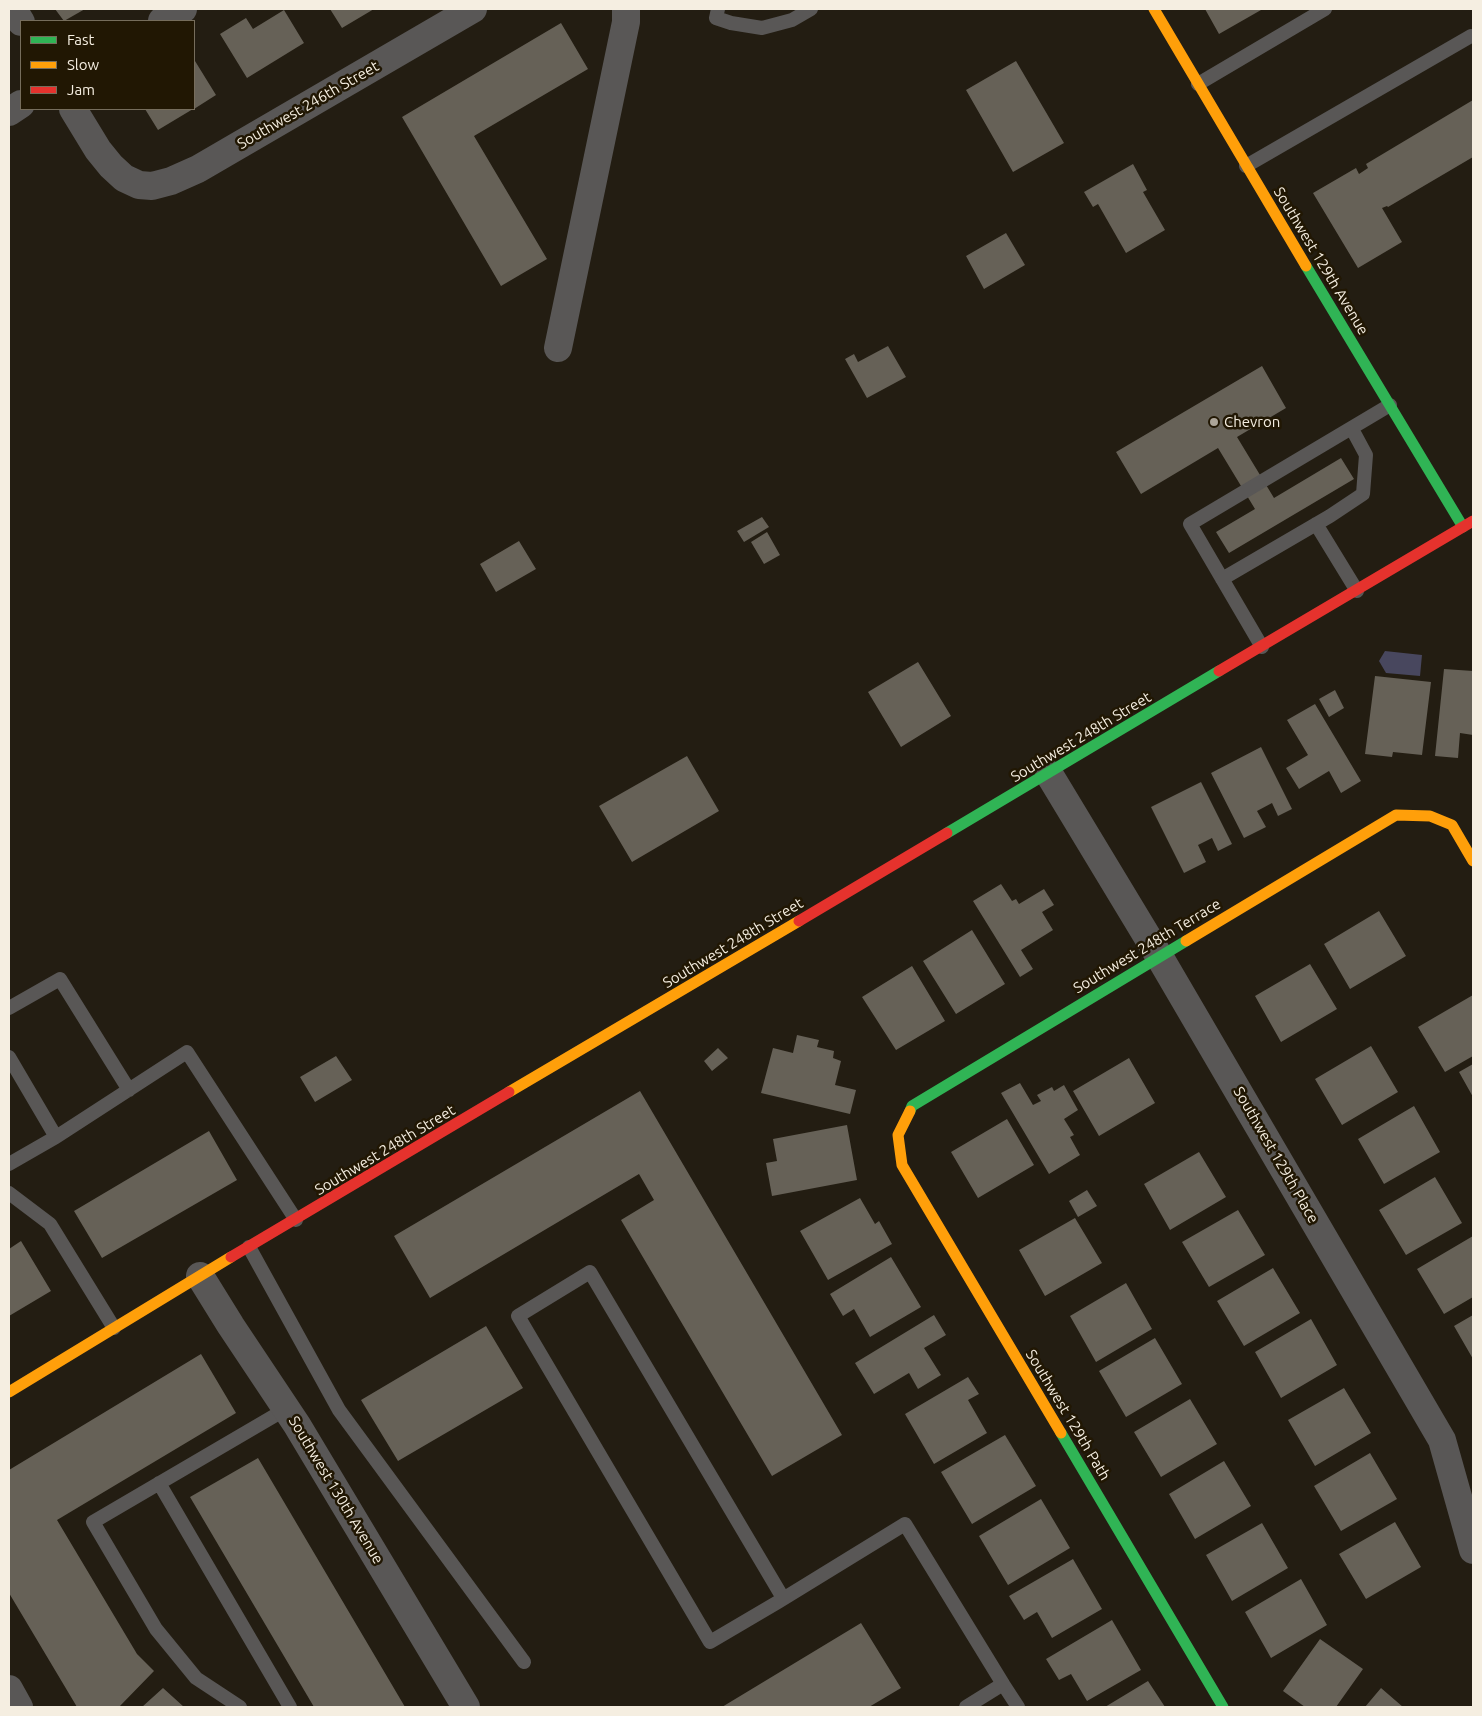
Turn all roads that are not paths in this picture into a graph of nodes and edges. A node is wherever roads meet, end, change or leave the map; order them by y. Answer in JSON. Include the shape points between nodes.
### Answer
{"nodes":[{"id":1,"x":13,"y":9,"type":"edge"},
{"id":2,"x":183,"y":9,"type":"edge"},
{"id":3,"x":473,"y":9,"type":"edge"},
{"id":4,"x":626,"y":9,"type":"edge"},
{"id":5,"x":718,"y":9,"type":"edge"},
{"id":6,"x":811,"y":9,"type":"edge"},
{"id":7,"x":1154,"y":9,"type":"edge"},
{"id":8,"x":1324,"y":9,"type":"edge"},
{"id":9,"x":20,"y":20,"type":"edge"},
{"id":10,"x":164,"y":20,"type":"edge"},
{"id":11,"x":1472,"y":36,"type":"dead end"},
{"id":12,"x":1198,"y":84,"type":"junction"},
{"id":13,"x":20,"y":105,"type":"edge"},
{"id":14,"x":75,"y":110,"type":"edge"},
{"id":15,"x":9,"y":112,"type":"edge"},
{"id":16,"x":1246,"y":166,"type":"junction"},
{"id":17,"x":558,"y":348,"type":"dead end"},
{"id":18,"x":1390,"y":406,"type":"junction"},
{"id":19,"x":1352,"y":429,"type":"junction"},
{"id":20,"x":1316,"y":524,"type":"junction"},
{"id":21,"x":1468,"y":524,"type":"edge"},
{"id":22,"x":1222,"y":578,"type":"junction"},
{"id":23,"x":1357,"y":591,"type":"junction"},
{"id":24,"x":1262,"y":647,"type":"junction"},
{"id":25,"x":1049,"y":774,"type":"junction"},
{"id":26,"x":1473,"y":861,"type":"edge"},
{"id":27,"x":1159,"y":956,"type":"junction"},
{"id":28,"x":9,"y":1008,"type":"edge"},
{"id":29,"x":9,"y":1057,"type":"edge"},
{"id":30,"x":129,"y":1090,"type":"junction"},
{"id":31,"x":898,"y":1135,"type":"joint"},
{"id":32,"x":56,"y":1137,"type":"junction"},
{"id":33,"x":9,"y":1164,"type":"edge"},
{"id":34,"x":9,"y":1193,"type":"edge"},
{"id":35,"x":296,"y":1220,"type":"junction"},
{"id":36,"x":249,"y":1247,"type":"junction"},
{"id":37,"x":200,"y":1276,"type":"junction"},
{"id":38,"x":114,"y":1328,"type":"junction"},
{"id":39,"x":9,"y":1392,"type":"edge"},
{"id":40,"x":286,"y":1409,"type":"junction"},
{"id":41,"x":159,"y":1483,"type":"junction"},
{"id":42,"x":1473,"y":1550,"type":"edge"},
{"id":43,"x":783,"y":1598,"type":"junction"},
{"id":44,"x":524,"y":1662,"type":"dead end"},
{"id":45,"x":1003,"y":1684,"type":"junction"},
{"id":46,"x":9,"y":1689,"type":"edge"},
{"id":47,"x":20,"y":1707,"type":"edge"},
{"id":48,"x":240,"y":1707,"type":"edge"},
{"id":49,"x":290,"y":1707,"type":"edge"},
{"id":50,"x":466,"y":1707,"type":"edge"},
{"id":51,"x":966,"y":1707,"type":"edge"},
{"id":52,"x":1018,"y":1707,"type":"edge"},
{"id":53,"x":1223,"y":1707,"type":"edge"}],
"edges":[{"from":1,"to":9,"type":"street"},
{"from":2,"to":10,"type":"street"},
{"from":3,"to":14,"type":"street","name":"Southwest 246th Street","via":[[198,169],[152,186],[138,185],[111,166]]},
{"from":4,"to":17,"type":"street","via":[[626,22]]},
{"from":5,"to":6,"type":"lane","via":[[716,18],[762,28],[792,20]]},
{"from":7,"to":12,"type":"street","name":"Southwest 129th Avenue"},
{"from":8,"to":12,"type":"lane"},
{"from":11,"to":16,"type":"lane"},
{"from":12,"to":16,"type":"street","name":"Southwest 129th Avenue"},
{"from":13,"to":15,"type":"street"},
{"from":16,"to":18,"type":"street","name":"Southwest 129th Avenue"},
{"from":18,"to":19,"type":"lane"},
{"from":18,"to":21,"type":"street","name":"Southwest 129th Avenue"},
{"from":19,"to":20,"type":"lane","via":[[1366,455],[1363,494]]},
{"from":19,"to":22,"type":"lane","via":[[1190,524]]},
{"from":20,"to":22,"type":"lane"},
{"from":20,"to":23,"type":"lane"},
{"from":21,"to":23,"type":"street","name":"Southwest 248th Street"},
{"from":22,"to":24,"type":"lane"},
{"from":23,"to":24,"type":"street","name":"Southwest 248th Street"},
{"from":24,"to":25,"type":"street","name":"Southwest 248th Street"},
{"from":25,"to":27,"type":"street","name":"Southwest 129th Place"},
{"from":25,"to":35,"type":"street","name":"Southwest 248th Street"},
{"from":26,"to":27,"type":"street","name":"Southwest 248th Terrace","via":[[1452,824],[1430,816],[1396,815]]},
{"from":27,"to":31,"type":"street","name":"Southwest 248th Terrace","via":[[912,1106]]},
{"from":27,"to":42,"type":"street","name":"Southwest 129th Place","via":[[1442,1440]]},
{"from":28,"to":30,"type":"lane","via":[[60,979]]},
{"from":29,"to":32,"type":"lane"},
{"from":30,"to":32,"type":"lane"},
{"from":30,"to":35,"type":"lane","via":[[187,1052]]},
{"from":31,"to":53,"type":"street","name":"Southwest 129th Path","via":[[902,1165]]},
{"from":32,"to":33,"type":"lane"},
{"from":34,"to":38,"type":"lane","via":[[50,1224]]},
{"from":35,"to":36,"type":"street","name":"Southwest 248th Street"},
{"from":36,"to":37,"type":"street","name":"Southwest 248th Street"},
{"from":36,"to":44,"type":"lane","via":[[339,1410]]},
{"from":37,"to":38,"type":"street","name":"Southwest 248th Street"},
{"from":37,"to":40,"type":"street","name":"Southwest 130th Avenue"},
{"from":38,"to":39,"type":"street","name":"Southwest 248th Street"},
{"from":40,"to":41,"type":"lane"},
{"from":40,"to":50,"type":"street","name":"Southwest 130th Avenue"},
{"from":41,"to":48,"type":"lane","via":[[93,1522],[156,1629],[196,1678]]},
{"from":41,"to":49,"type":"lane"},
{"from":43,"to":43,"type":"lane","via":[[710,1642],[518,1316],[590,1272]]},
{"from":43,"to":45,"type":"lane","via":[[904,1524]]},
{"from":45,"to":51,"type":"lane"},
{"from":45,"to":52,"type":"lane"},
{"from":46,"to":47,"type":"street"}]}
